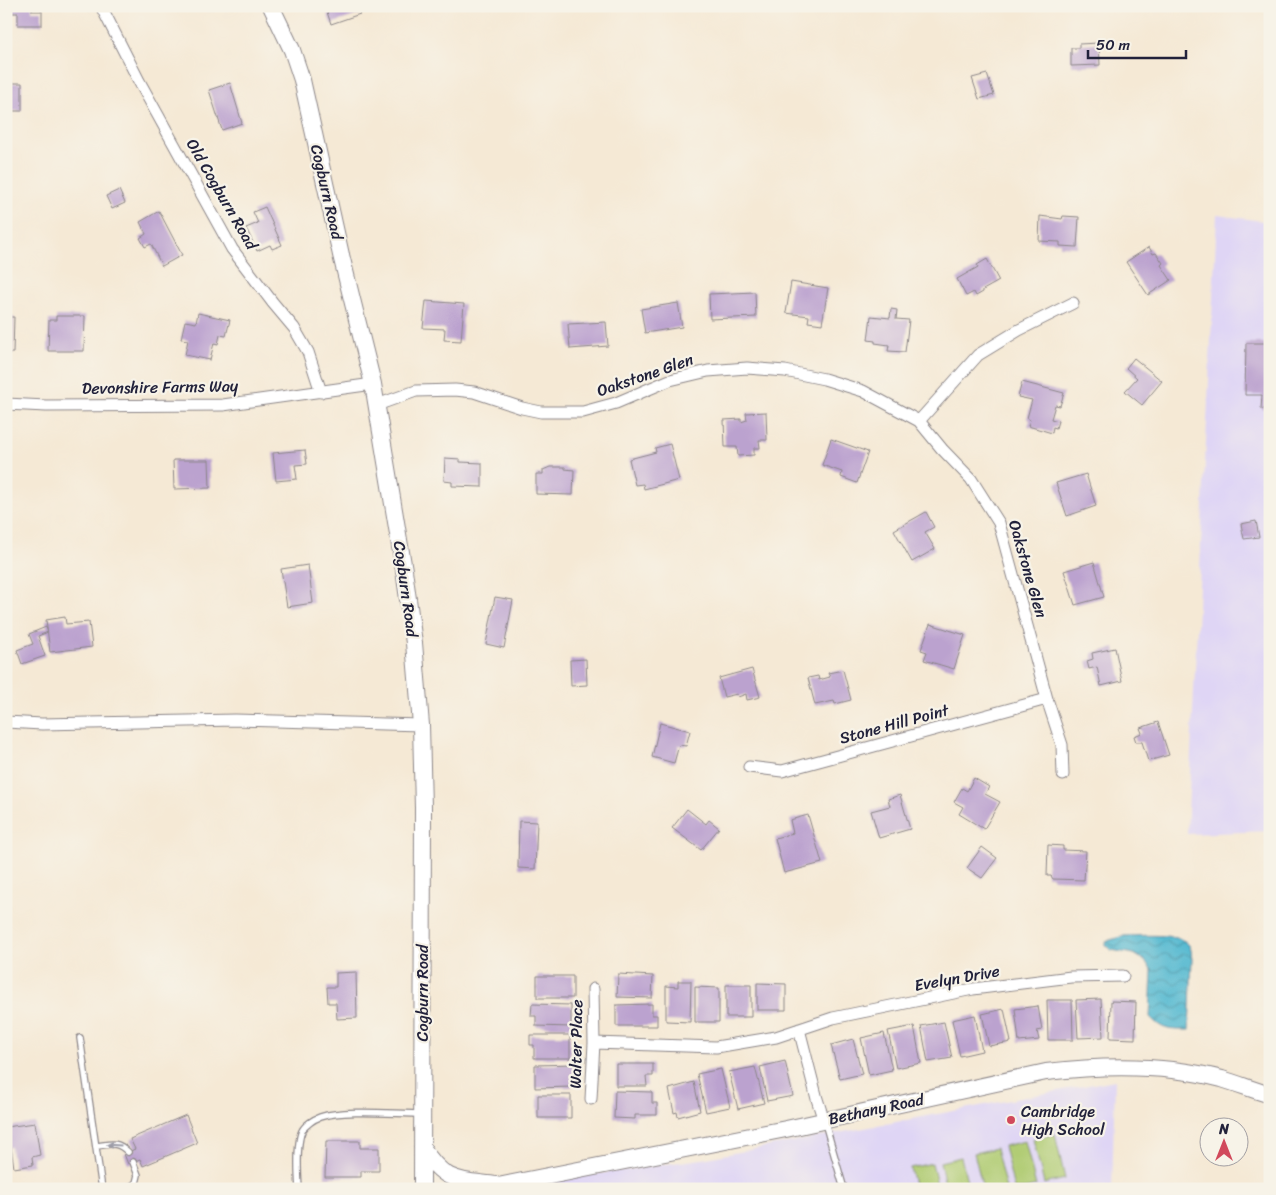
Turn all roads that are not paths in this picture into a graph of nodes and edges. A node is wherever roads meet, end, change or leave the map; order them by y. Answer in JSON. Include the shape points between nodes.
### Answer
{"nodes":[{"id":1,"x":101,"y":6,"type":"edge"},
{"id":2,"x":271,"y":6,"type":"edge"},
{"id":3,"x":1073,"y":303,"type":"dead end"},
{"id":4,"x":374,"y":384,"type":"junction"},
{"id":5,"x":321,"y":392,"type":"junction"},
{"id":6,"x":6,"y":404,"type":"edge"},
{"id":7,"x":377,"y":405,"type":"junction"},
{"id":8,"x":919,"y":421,"type":"junction"},
{"id":9,"x":1047,"y":698,"type":"junction"},
{"id":10,"x":6,"y":722,"type":"edge"},
{"id":11,"x":421,"y":725,"type":"junction"},
{"id":12,"x":749,"y":767,"type":"dead end"},
{"id":13,"x":1063,"y":775,"type":"dead end"},
{"id":14,"x":1123,"y":976,"type":"dead end"},
{"id":15,"x":593,"y":989,"type":"dead end"},
{"id":16,"x":799,"y":1029,"type":"junction"},
{"id":17,"x":80,"y":1038,"type":"dead end"},
{"id":18,"x":594,"y":1043,"type":"junction"},
{"id":19,"x":1270,"y":1095,"type":"edge"},
{"id":20,"x":591,"y":1099,"type":"dead end"},
{"id":21,"x":421,"y":1114,"type":"junction"},
{"id":22,"x":824,"y":1121,"type":"junction"},
{"id":23,"x":97,"y":1146,"type":"junction"},
{"id":24,"x":422,"y":1147,"type":"junction"},
{"id":25,"x":128,"y":1152,"type":"dead end"},
{"id":26,"x":133,"y":1162,"type":"dead end"},
{"id":27,"x":501,"y":1185,"type":"junction"},
{"id":28,"x":102,"y":1189,"type":"edge"},
{"id":29,"x":127,"y":1189,"type":"edge"},
{"id":30,"x":299,"y":1189,"type":"edge"},
{"id":31,"x":422,"y":1189,"type":"edge"},
{"id":32,"x":483,"y":1189,"type":"edge"},
{"id":33,"x":844,"y":1189,"type":"edge"}],
"edges":[{"from":1,"to":5,"type":"street","name":"Old Cogburn Road","via":[[232,249],[294,328],[308,352]]},
{"from":2,"to":4,"type":"street","name":"Cogburn Road","via":[[302,80]]},
{"from":3,"to":8,"type":"street","via":[[978,355]]},
{"from":4,"to":5,"type":"street","name":"Devonshire Farms Way"},
{"from":4,"to":7,"type":"street","name":"Cogburn Road"},
{"from":5,"to":6,"type":"street","name":"Devonshire Farms Way","via":[[223,405]]},
{"from":7,"to":8,"type":"street","name":"Oakstone Glen","via":[[416,391],[454,390],[474,392],[541,412],[583,412],[616,403],[670,380],[708,371],[747,368],[786,372],[842,384],[863,391]]},
{"from":7,"to":11,"type":"street","name":"Cogburn Road","via":[[404,570]]},
{"from":8,"to":9,"type":"street","name":"Oakstone Glen","via":[[971,479],[999,523]]},
{"from":9,"to":12,"type":"street","name":"Stone Hill Point","via":[[782,771]]},
{"from":9,"to":13,"type":"street","name":"Oakstone Glen","via":[[1062,745]]},
{"from":10,"to":11,"type":"street","via":[[235,720]]},
{"from":11,"to":21,"type":"street","name":"Cogburn Road"},
{"from":14,"to":16,"type":"street","name":"Evelyn Drive","via":[[973,989],[833,1018]]},
{"from":15,"to":18,"type":"street","name":"Walter Place"},
{"from":16,"to":18,"type":"street","name":"Evelyn Drive","via":[[776,1037],[716,1048]]},
{"from":16,"to":22,"type":"street"},
{"from":17,"to":23,"type":"lane"},
{"from":18,"to":20,"type":"street","name":"Walter Place"},
{"from":19,"to":22,"type":"street","name":"Bethany Road","via":[[1221,1079],[1171,1070],[1089,1067],[1046,1072]]},
{"from":21,"to":24,"type":"street","name":"Cogburn Road"},
{"from":21,"to":30,"type":"lane","via":[[345,1114],[319,1117],[309,1123],[302,1130],[299,1146]]},
{"from":22,"to":27,"type":"street","name":"Bethany Road"},
{"from":22,"to":33,"type":"lane"},
{"from":25,"to":23,"type":"lane","one_way":true,"via":[[122,1145]]},
{"from":23,"to":28,"type":"lane"},
{"from":24,"to":27,"type":"street","via":[[439,1170],[451,1178]]},
{"from":24,"to":31,"type":"street","name":"Cogburn Road"},
{"from":26,"to":29,"type":"lane","via":[[138,1175],[136,1183]]},
{"from":27,"to":32,"type":"street","name":"Bethany Road"}]}
